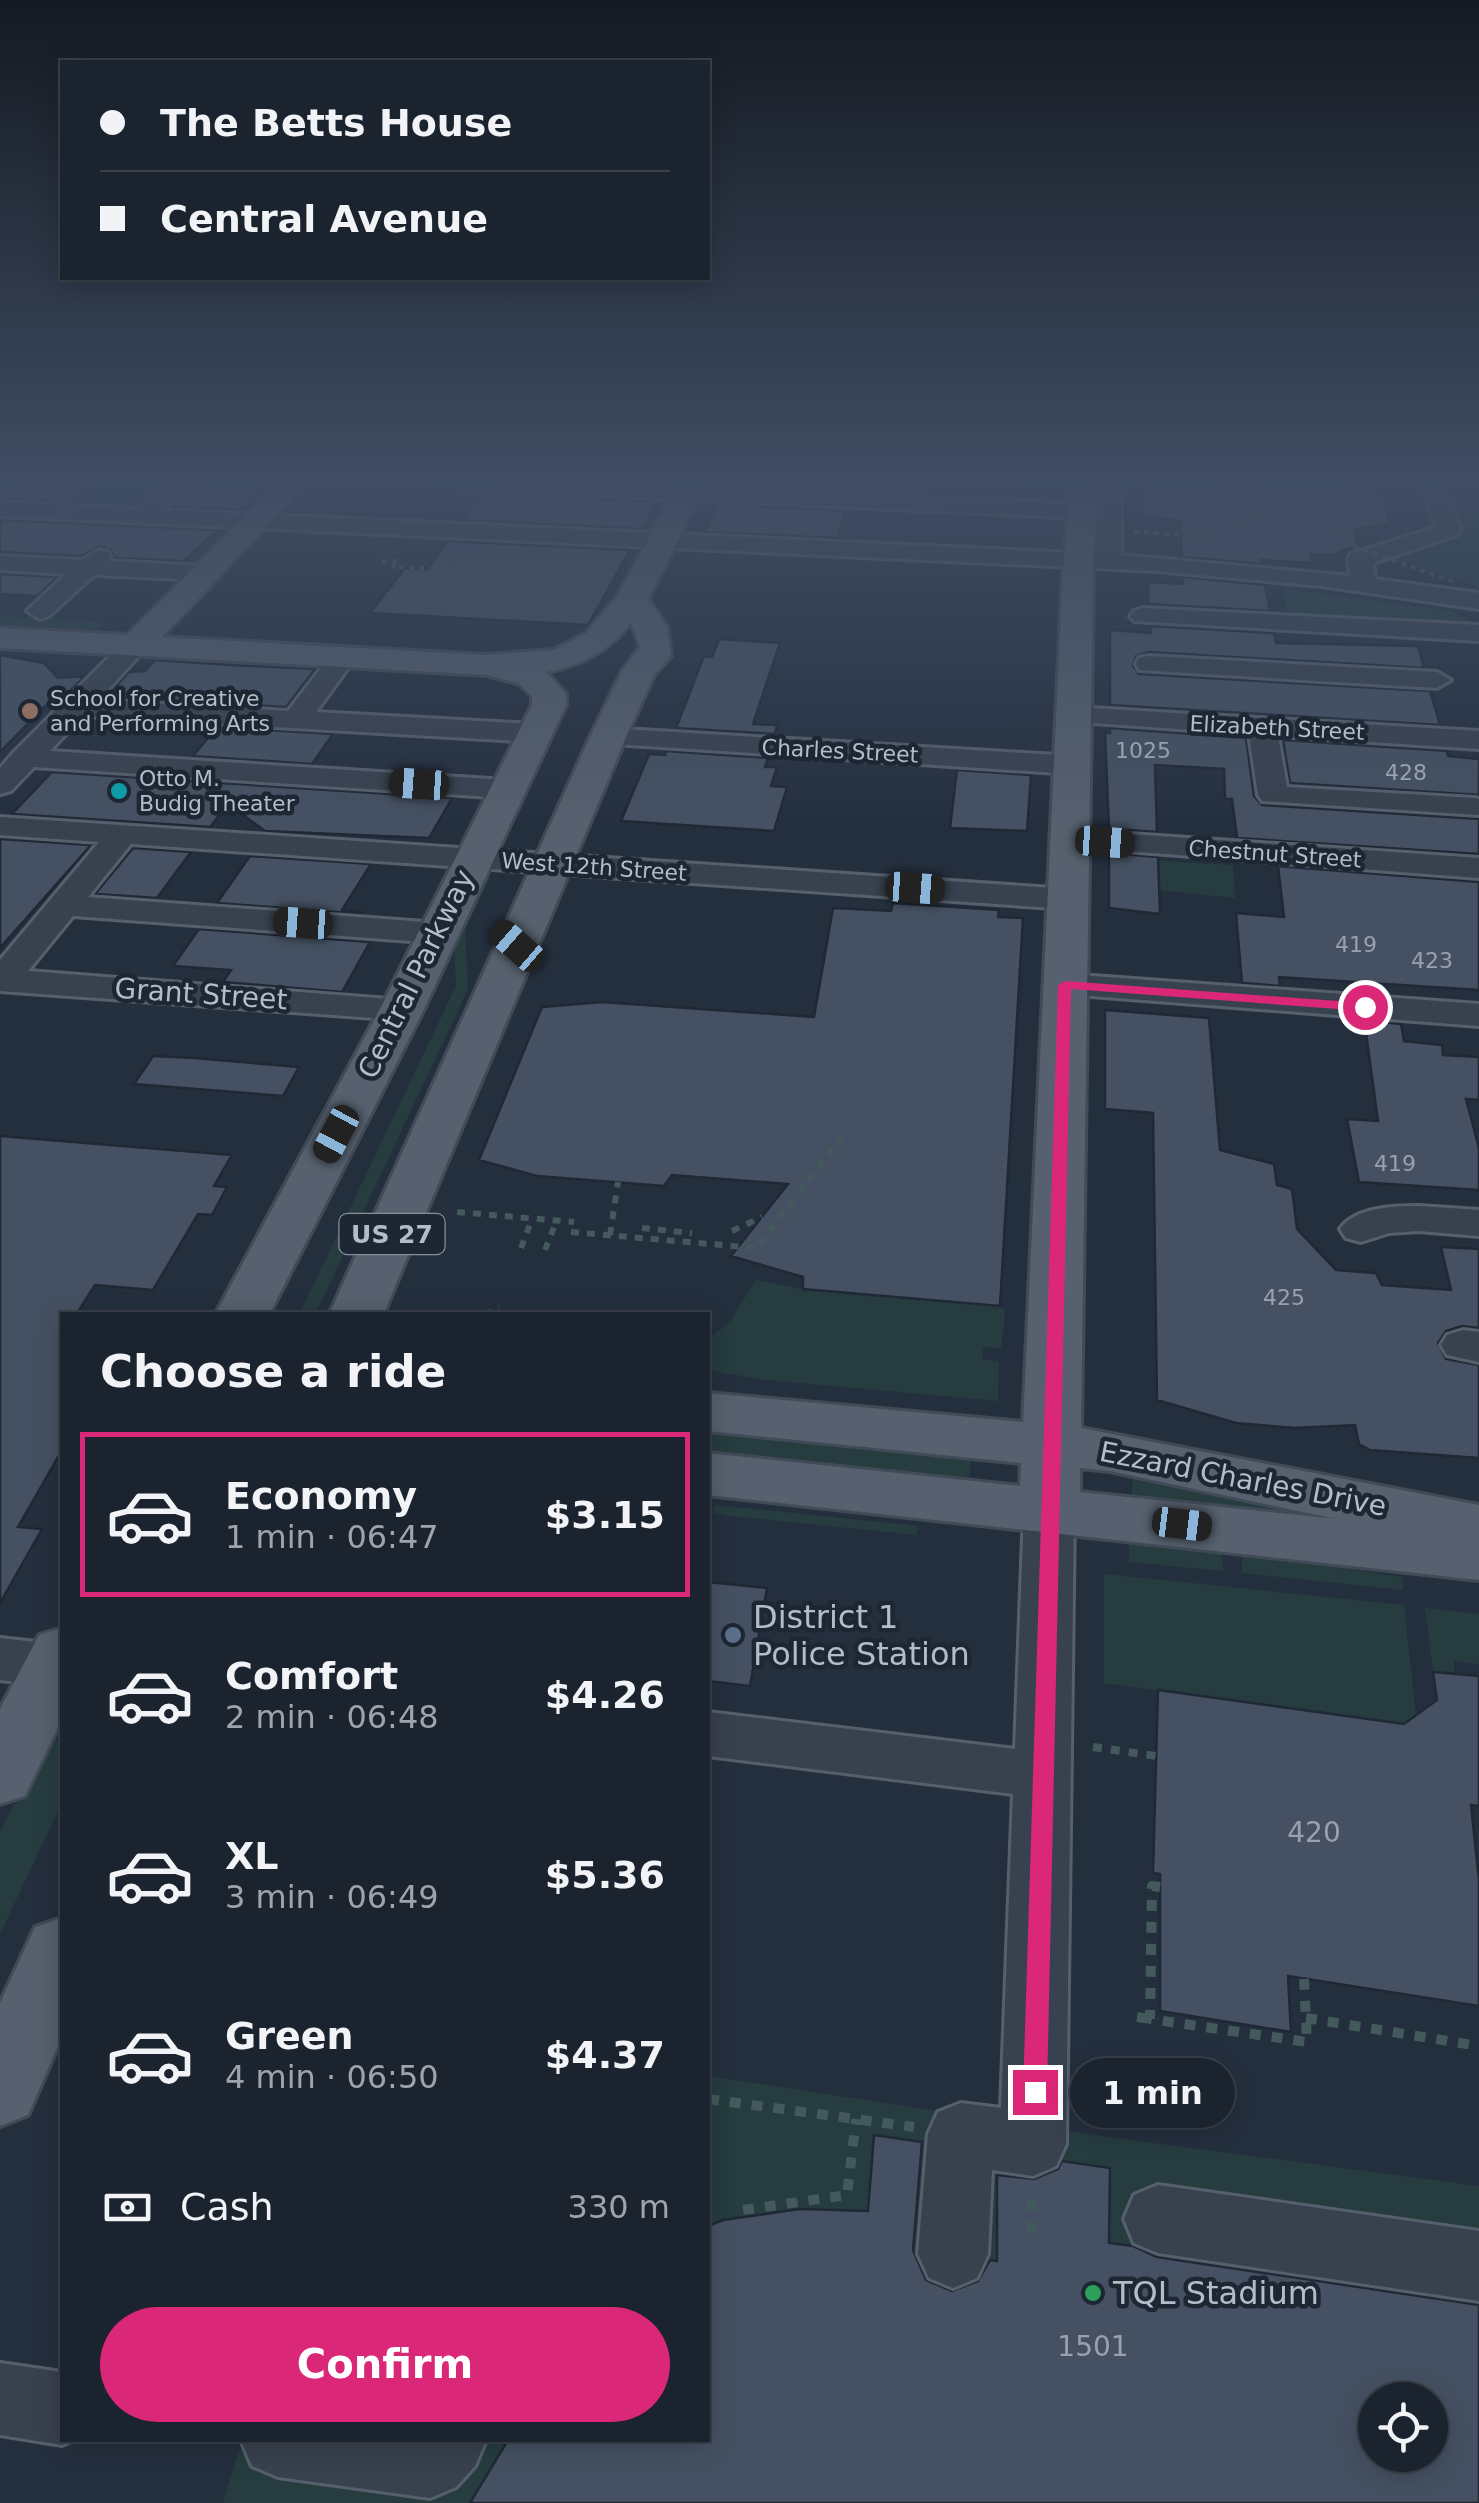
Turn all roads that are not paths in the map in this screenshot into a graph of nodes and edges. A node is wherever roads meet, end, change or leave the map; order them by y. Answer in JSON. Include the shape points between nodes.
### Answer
{"nodes":[{"id":1,"x":58,"y":595,"type":"edge"},
{"id":2,"x":186,"y":595,"type":"edge"},
{"id":3,"x":623,"y":595,"type":"edge"},
{"id":4,"x":629,"y":595,"type":"edge"},
{"id":5,"x":1090,"y":595,"type":"edge"},
{"id":6,"x":1437,"y":595,"type":"edge"},
{"id":7,"x":1479,"y":601,"type":"edge"},
{"id":8,"x":0,"y":608,"type":"edge"},
{"id":9,"x":40,"y":611,"type":"junction"},
{"id":10,"x":1143,"y":616,"type":"dead end"},
{"id":11,"x":164,"y":618,"type":"junction"},
{"id":12,"x":1308,"y":624,"type":"junction"},
{"id":13,"x":1479,"y":632,"type":"edge"},
{"id":14,"x":0,"y":638,"type":"edge"},
{"id":15,"x":594,"y":641,"type":"junction"},
{"id":16,"x":135,"y":646,"type":"junction"},
{"id":17,"x":343,"y":657,"type":"junction"},
{"id":18,"x":533,"y":664,"type":"junction"},
{"id":19,"x":1149,"y":664,"type":"dead end"},
{"id":20,"x":486,"y":665,"type":"junction"},
{"id":21,"x":638,"y":671,"type":"junction"},
{"id":22,"x":1322,"y":674,"type":"junction"},
{"id":23,"x":1437,"y":680,"type":"dead end"},
{"id":24,"x":74,"y":707,"type":"junction"},
{"id":25,"x":1074,"y":715,"type":"junction"},
{"id":26,"x":296,"y":720,"type":"junction"},
{"id":27,"x":1262,"y":727,"type":"junction"},
{"id":28,"x":535,"y":733,"type":"junction"},
{"id":29,"x":608,"y":737,"type":"junction"},
{"id":30,"x":1479,"y":740,"type":"edge"},
{"id":31,"x":24,"y":758,"type":"junction"},
{"id":32,"x":1072,"y":764,"type":"junction"},
{"id":33,"x":0,"y":785,"type":"edge"},
{"id":34,"x":506,"y":789,"type":"junction"},
{"id":35,"x":1475,"y":807,"type":"dead end"},
{"id":36,"x":0,"y":826,"type":"edge"},
{"id":37,"x":122,"y":835,"type":"junction"},
{"id":38,"x":1072,"y":839,"type":"junction"},
{"id":39,"x":491,"y":860,"type":"junction"},
{"id":40,"x":553,"y":864,"type":"junction"},
{"id":41,"x":1479,"y":868,"type":"edge"},
{"id":42,"x":1068,"y":898,"type":"junction"},
{"id":43,"x":64,"y":905,"type":"junction"},
{"id":44,"x":438,"y":933,"type":"junction"},
{"id":45,"x":517,"y":946,"type":"junction"},
{"id":46,"x":1,"y":980,"type":"edge"},
{"id":47,"x":1065,"y":985,"type":"junction"},
{"id":48,"x":402,"y":1009,"type":"junction"},
{"id":49,"x":1479,"y":1015,"type":"edge"},
{"id":50,"x":1479,"y":1223,"type":"edge"},
{"id":51,"x":1361,"y":1229,"type":"dead end"},
{"id":52,"x":244,"y":1312,"type":"edge"},
{"id":53,"x":357,"y":1312,"type":"edge"},
{"id":54,"x":710,"y":1412,"type":"edge"},
{"id":55,"x":1050,"y":1444,"type":"junction"},
{"id":56,"x":710,"y":1474,"type":"edge"},
{"id":57,"x":1049,"y":1511,"type":"junction"},
{"id":58,"x":1479,"y":1527,"type":"edge"},
{"id":59,"x":1479,"y":1557,"type":"edge"},
{"id":60,"x":45,"y":1661,"type":"edge"},
{"id":61,"x":710,"y":1734,"type":"edge"},
{"id":62,"x":1043,"y":1775,"type":"junction"},
{"id":63,"x":0,"y":1776,"type":"edge"},
{"id":64,"x":60,"y":1954,"type":"edge"},
{"id":65,"x":0,"y":2089,"type":"edge"},
{"id":66,"x":1158,"y":2219,"type":"dead end"},
{"id":67,"x":954,"y":2254,"type":"dead end"},
{"id":68,"x":1479,"y":2266,"type":"edge"},
{"id":69,"x":0,"y":2399,"type":"edge"},
{"id":70,"x":60,"y":2408,"type":"edge"},
{"id":71,"x":310,"y":2442,"type":"edge"},
{"id":72,"x":440,"y":2450,"type":"edge"}],
"edges":[{"from":1,"to":9,"type":"street"},
{"from":2,"to":11,"type":"main road"},
{"from":3,"to":15,"type":"main road"},
{"from":4,"to":21,"type":"main road","number":"US 27","via":[[656,646]]},
{"from":5,"to":25,"type":"main road"},
{"from":6,"to":7,"type":"street"},
{"from":8,"to":9,"type":"main road"},
{"from":9,"to":11,"type":"main road"},
{"from":10,"to":12,"type":"street"},
{"from":11,"to":15,"type":"main road"},
{"from":11,"to":16,"type":"main road"},
{"from":12,"to":13,"type":"street"},
{"from":12,"to":22,"type":"street"},
{"from":14,"to":16,"type":"main road"},
{"from":15,"to":18,"type":"main road","via":[[575,654]]},
{"from":15,"to":21,"type":"main road","via":[[624,651]]},
{"from":16,"to":17,"type":"main road"},
{"from":16,"to":24,"type":"street"},
{"from":17,"to":20,"type":"main road"},
{"from":17,"to":26,"type":"street"},
{"from":18,"to":20,"type":"main road"},
{"from":18,"to":21,"type":"main road"},
{"from":19,"to":22,"type":"street"},
{"from":20,"to":28,"type":"main road","name":"Central Parkway","via":[[518,671],[549,694]]},
{"from":21,"to":29,"type":"main road","number":"US 27"},
{"from":22,"to":23,"type":"street"},
{"from":24,"to":26,"type":"street"},
{"from":24,"to":31,"type":"street"},
{"from":25,"to":27,"type":"street","name":"Elizabeth Street"},
{"from":25,"to":32,"type":"main road"},
{"from":26,"to":28,"type":"street"},
{"from":27,"to":30,"type":"street","name":"Elizabeth Street"},
{"from":27,"to":35,"type":"street","via":[[1273,795]]},
{"from":28,"to":34,"type":"main road","name":"Central Parkway"},
{"from":29,"to":32,"type":"street","name":"Charles Street"},
{"from":29,"to":40,"type":"main road","number":"US 27"},
{"from":31,"to":33,"type":"street"},
{"from":31,"to":34,"type":"street"},
{"from":32,"to":38,"type":"main road"},
{"from":34,"to":39,"type":"main road","name":"Central Parkway"},
{"from":36,"to":37,"type":"street","name":"West 12th Street"},
{"from":37,"to":39,"type":"street","name":"West 12th Street"},
{"from":37,"to":43,"type":"street"},
{"from":38,"to":41,"type":"street","name":"Chestnut Street"},
{"from":38,"to":42,"type":"main road"},
{"from":39,"to":40,"type":"street","name":"West 12th Street"},
{"from":39,"to":44,"type":"main road","name":"Central Parkway"},
{"from":39,"to":45,"type":"main road","via":[[482,916]]},
{"from":40,"to":42,"type":"street","name":"West 12th Street"},
{"from":40,"to":45,"type":"main road","number":"US 27"},
{"from":42,"to":47,"type":"main road"},
{"from":43,"to":44,"type":"street"},
{"from":43,"to":46,"type":"street"},
{"from":44,"to":48,"type":"main road","name":"Central Parkway"},
{"from":45,"to":53,"type":"main road","number":"US 27"},
{"from":46,"to":48,"type":"street","name":"Grant Street"},
{"from":47,"to":49,"type":"street"},
{"from":47,"to":55,"type":"main road"},
{"from":48,"to":52,"type":"main road","name":"Central Parkway"},
{"from":50,"to":51,"type":"street","via":[[1409,1218]]},
{"from":54,"to":55,"type":"main road","name":"Ezzard Charles Drive"},
{"from":55,"to":57,"type":"main road"},
{"from":55,"to":58,"type":"main road","name":"Ezzard Charles Drive"},
{"from":56,"to":57,"type":"main road","name":"Ezzard Charles Drive"},
{"from":57,"to":59,"type":"main road","name":"Ezzard Charles Drive"},
{"from":57,"to":62,"type":"street"},
{"from":60,"to":63,"type":"main road"},
{"from":61,"to":62,"type":"street"},
{"from":62,"to":67,"type":"street","via":[[1033,2144],[961,2134]]},
{"from":64,"to":65,"type":"main road"},
{"from":66,"to":68,"type":"street"},
{"from":69,"to":70,"type":"street"},
{"from":71,"to":72,"type":"street"}]}
